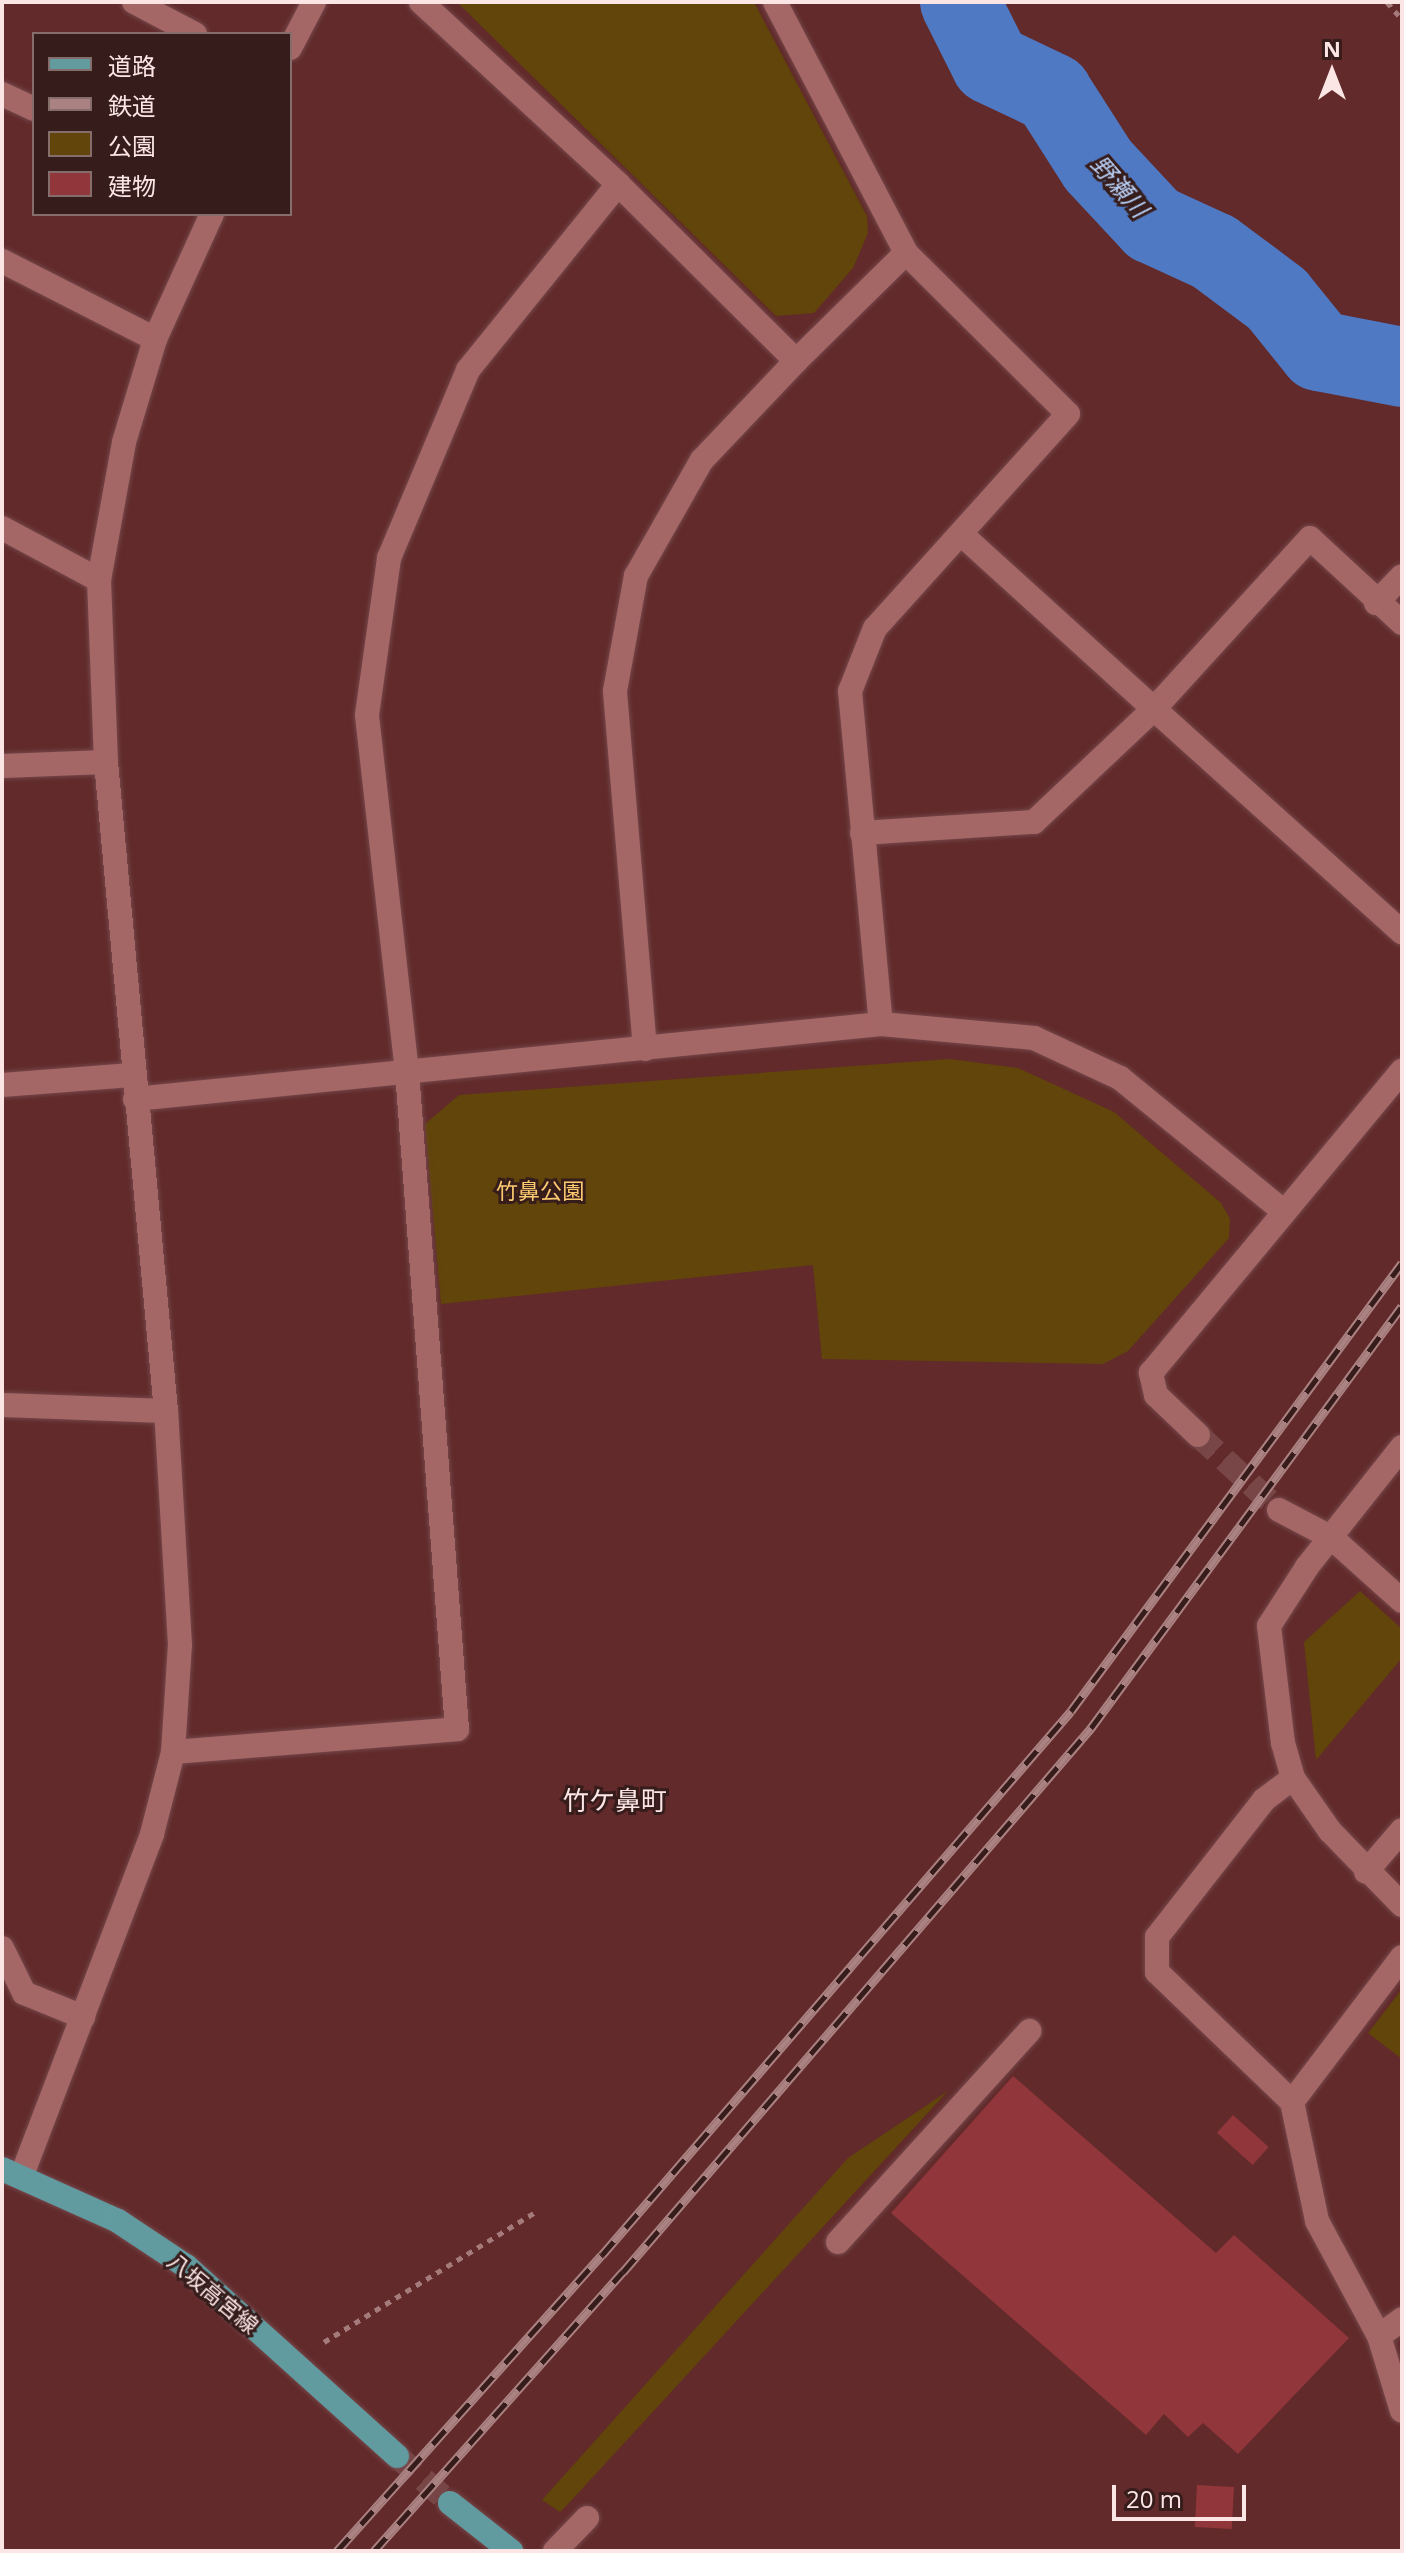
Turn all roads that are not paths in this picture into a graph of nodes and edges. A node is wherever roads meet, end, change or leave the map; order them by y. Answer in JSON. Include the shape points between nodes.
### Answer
{"nodes":[{"id":1,"x":134,"y":2,"type":"edge"},
{"id":2,"x":314,"y":2,"type":"edge"},
{"id":3,"x":421,"y":2,"type":"edge"},
{"id":4,"x":775,"y":2,"type":"edge"},
{"id":5,"x":191,"y":32,"type":"edge"},
{"id":6,"x":292,"y":44,"type":"edge"},
{"id":7,"x":2,"y":94,"type":"edge"},
{"id":8,"x":32,"y":108,"type":"edge"},
{"id":9,"x":618,"y":184,"type":"junction"},
{"id":10,"x":211,"y":216,"type":"edge"},
{"id":11,"x":906,"y":253,"type":"junction"},
{"id":12,"x":2,"y":261,"type":"edge"},
{"id":13,"x":155,"y":339,"type":"junction"},
{"id":14,"x":796,"y":361,"type":"junction"},
{"id":15,"x":2,"y":528,"type":"edge"},
{"id":16,"x":963,"y":536,"type":"junction"},
{"id":17,"x":1402,"y":576,"type":"edge"},
{"id":18,"x":99,"y":580,"type":"junction"},
{"id":19,"x":1376,"y":603,"type":"junction"},
{"id":20,"x":1402,"y":623,"type":"edge"},
{"id":21,"x":1154,"y":709,"type":"junction"},
{"id":22,"x":106,"y":762,"type":"junction"},
{"id":23,"x":2,"y":766,"type":"edge"},
{"id":24,"x":862,"y":833,"type":"junction"},
{"id":25,"x":1402,"y":932,"type":"edge"},
{"id":26,"x":881,"y":1024,"type":"junction"},
{"id":27,"x":645,"y":1049,"type":"junction"},
{"id":28,"x":1402,"y":1071,"type":"edge"},
{"id":29,"x":407,"y":1072,"type":"junction"},
{"id":30,"x":2,"y":1085,"type":"edge"},
{"id":31,"x":134,"y":1087,"type":"junction"},
{"id":32,"x":1283,"y":1211,"type":"junction"},
{"id":33,"x":2,"y":1405,"type":"edge"},
{"id":34,"x":166,"y":1411,"type":"junction"},
{"id":35,"x":1198,"y":1435,"type":"tunnel mouth"},
{"id":36,"x":1402,"y":1447,"type":"edge"},
{"id":37,"x":1279,"y":1510,"type":"tunnel mouth"},
{"id":38,"x":1332,"y":1538,"type":"junction"},
{"id":39,"x":1402,"y":1601,"type":"edge"},
{"id":40,"x":173,"y":1752,"type":"junction"},
{"id":41,"x":1293,"y":1778,"type":"junction"},
{"id":42,"x":1402,"y":1830,"type":"edge"},
{"id":43,"x":1366,"y":1872,"type":"junction"},
{"id":44,"x":1402,"y":1905,"type":"edge"},
{"id":45,"x":2,"y":1948,"type":"edge"},
{"id":46,"x":1402,"y":1957,"type":"edge"},
{"id":47,"x":83,"y":2017,"type":"junction"},
{"id":48,"x":1029,"y":2031,"type":"dead end"},
{"id":49,"x":1292,"y":2102,"type":"junction"},
{"id":50,"x":12,"y":2172,"type":"edge"},
{"id":51,"x":838,"y":2242,"type":"dead end"},
{"id":52,"x":1402,"y":2319,"type":"edge"},
{"id":53,"x":1379,"y":2336,"type":"junction"},
{"id":54,"x":1402,"y":2411,"type":"edge"},
{"id":55,"x":397,"y":2456,"type":"tunnel mouth"},
{"id":56,"x":450,"y":2503,"type":"tunnel mouth"},
{"id":57,"x":587,"y":2518,"type":"dead end"},
{"id":58,"x":511,"y":2551,"type":"edge"},
{"id":59,"x":555,"y":2551,"type":"edge"}],
"edges":[{"from":1,"to":5,"type":"street"},
{"from":2,"to":6,"type":"street"},
{"from":3,"to":9,"type":"street"},
{"from":4,"to":11,"type":"street"},
{"from":7,"to":8,"type":"street"},
{"from":9,"to":14,"type":"street"},
{"from":9,"to":29,"type":"street","via":[[468,370],[389,558],[367,715]]},
{"from":10,"to":13,"type":"street"},
{"from":11,"to":14,"type":"street"},
{"from":11,"to":16,"type":"street","via":[[1068,414]]},
{"from":12,"to":13,"type":"street"},
{"from":13,"to":18,"type":"street","via":[[124,442]]},
{"from":14,"to":27,"type":"street","via":[[702,460],[636,576],[615,691]]},
{"from":15,"to":18,"type":"street"},
{"from":16,"to":21,"type":"street"},
{"from":16,"to":24,"type":"street","via":[[875,628],[850,691]]},
{"from":17,"to":19,"type":"street"},
{"from":18,"to":22,"type":"street"},
{"from":19,"to":20,"type":"street"},
{"from":19,"to":21,"type":"street","via":[[1310,538]]},
{"from":21,"to":24,"type":"street","via":[[1034,822]]},
{"from":21,"to":25,"type":"street"},
{"from":22,"to":23,"type":"street"},
{"from":22,"to":31,"type":"street"},
{"from":24,"to":26,"type":"street"},
{"from":26,"to":27,"type":"street"},
{"from":26,"to":32,"type":"street","via":[[1034,1038],[1105,1071]]},
{"from":27,"to":29,"type":"street"},
{"from":28,"to":32,"type":"street"},
{"from":29,"to":31,"type":"street"},
{"from":29,"to":40,"type":"street","via":[[457,1729]]},
{"from":30,"to":31,"type":"street"},
{"from":31,"to":34,"type":"street"},
{"from":32,"to":35,"type":"street","via":[[1151,1373],[1156,1395]]},
{"from":33,"to":34,"type":"street"},
{"from":34,"to":40,"type":"street","via":[[180,1645]]},
{"from":36,"to":38,"type":"street"},
{"from":37,"to":38,"type":"street"},
{"from":38,"to":39,"type":"street"},
{"from":38,"to":41,"type":"street","via":[[1269,1626],[1283,1743]]},
{"from":40,"to":47,"type":"street","via":[[152,1834]]},
{"from":41,"to":43,"type":"street"},
{"from":41,"to":49,"type":"street","via":[[1264,1800],[1157,1937],[1157,1972]]},
{"from":42,"to":43,"type":"street"},
{"from":43,"to":44,"type":"street"},
{"from":45,"to":47,"type":"street","via":[[24,1993]]},
{"from":46,"to":49,"type":"street"},
{"from":47,"to":50,"type":"street"},
{"from":48,"to":51,"type":"street"},
{"from":49,"to":53,"type":"street","via":[[1317,2221]]},
{"from":50,"to":55,"type":"main road","name":"八坂高宮線","via":[[118,2221],[186,2266]]},
{"from":52,"to":53,"type":"street"},
{"from":53,"to":54,"type":"street"},
{"from":56,"to":58,"type":"main road"},
{"from":57,"to":59,"type":"street"}]}
